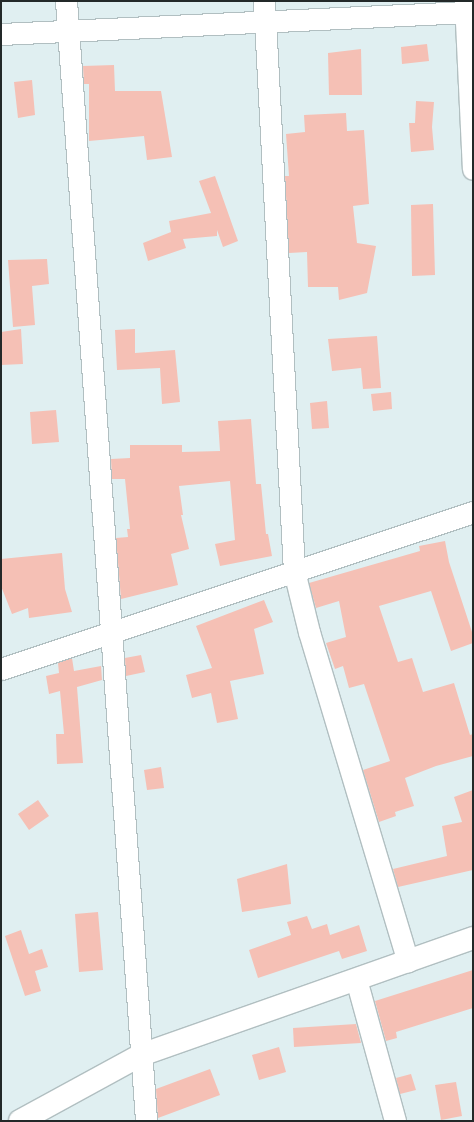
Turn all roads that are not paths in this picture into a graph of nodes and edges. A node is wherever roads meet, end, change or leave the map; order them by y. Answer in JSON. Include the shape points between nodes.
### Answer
{"nodes":[{"id":1,"x":66,"y":1,"type":"edge"},
{"id":2,"x":264,"y":1,"type":"edge"},
{"id":3,"x":468,"y":9,"type":"edge"},
{"id":4,"x":266,"y":22,"type":"junction"},
{"id":5,"x":68,"y":31,"type":"junction"},
{"id":6,"x":1,"y":34,"type":"edge"},
{"id":7,"x":473,"y":169,"type":"edge"},
{"id":8,"x":473,"y":512,"type":"edge"},
{"id":9,"x":294,"y":571,"type":"junction"},
{"id":10,"x":111,"y":632,"type":"junction"},
{"id":11,"x":1,"y":669,"type":"edge"},
{"id":12,"x":473,"y":938,"type":"edge"},
{"id":13,"x":408,"y":961,"type":"junction"},
{"id":14,"x":356,"y":979,"type":"junction"},
{"id":15,"x":141,"y":1055,"type":"junction"},
{"id":16,"x":20,"y":1121,"type":"edge"},
{"id":17,"x":146,"y":1121,"type":"edge"},
{"id":18,"x":395,"y":1121,"type":"edge"}],
"edges":[{"from":1,"to":5,"type":"street"},
{"from":2,"to":4,"type":"street"},
{"from":3,"to":4,"type":"street"},
{"from":3,"to":7,"type":"street"},
{"from":4,"to":5,"type":"street"},
{"from":4,"to":9,"type":"street"},
{"from":5,"to":6,"type":"street"},
{"from":5,"to":10,"type":"street"},
{"from":8,"to":9,"type":"street"},
{"from":9,"to":10,"type":"street"},
{"from":9,"to":13,"type":"street","via":[[309,632]]},
{"from":10,"to":11,"type":"street"},
{"from":10,"to":15,"type":"street"},
{"from":12,"to":13,"type":"street"},
{"from":13,"to":14,"type":"street"},
{"from":14,"to":15,"type":"street"},
{"from":14,"to":18,"type":"street"},
{"from":15,"to":16,"type":"street"},
{"from":15,"to":17,"type":"street"}]}
